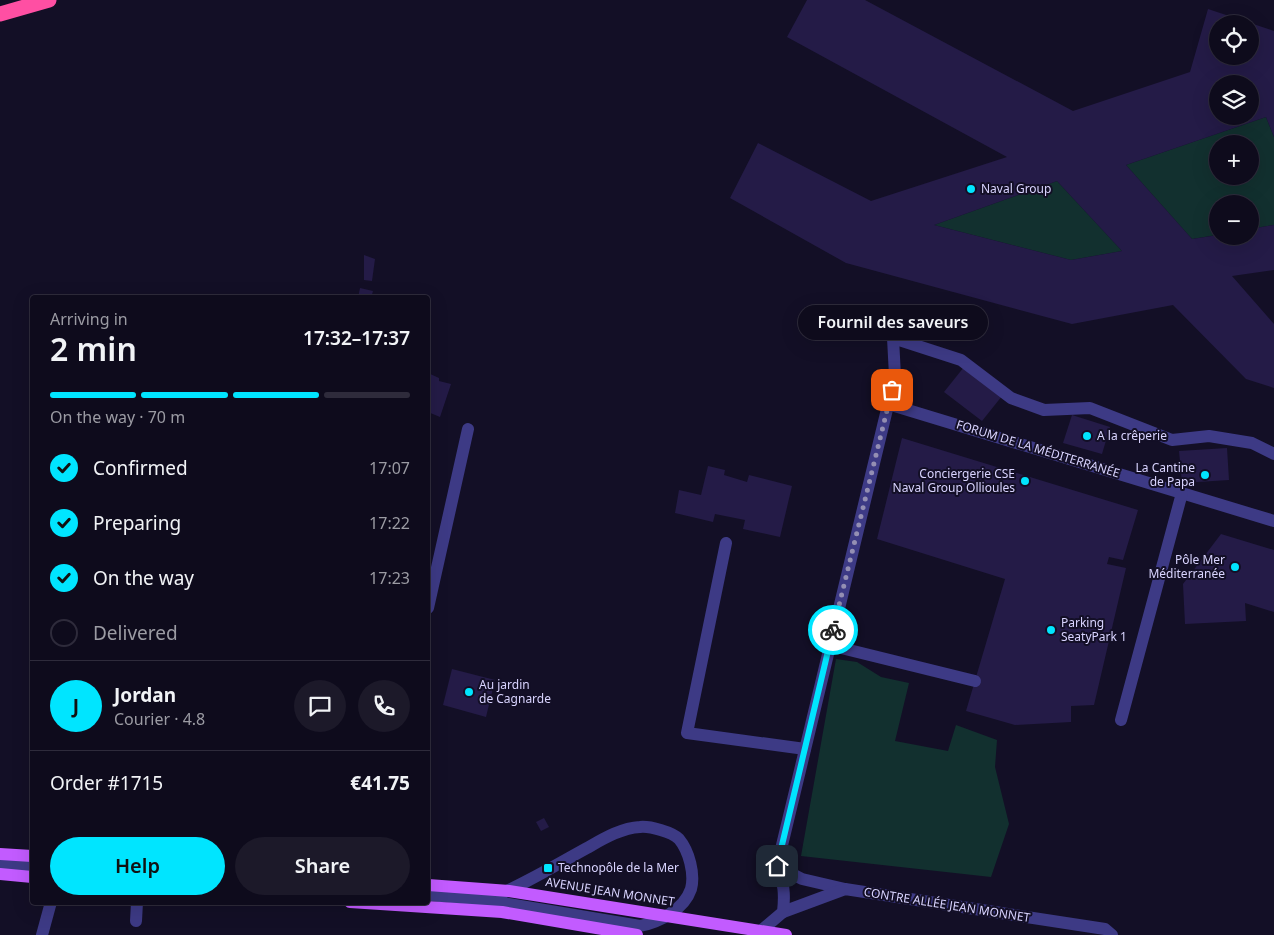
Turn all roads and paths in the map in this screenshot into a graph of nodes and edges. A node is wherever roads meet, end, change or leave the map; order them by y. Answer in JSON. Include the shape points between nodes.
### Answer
{"nodes":[{"id":1,"x":49,"y":0,"type":"edge"},
{"id":2,"x":0,"y":14,"type":"edge"},
{"id":3,"x":888,"y":404,"type":"junction"},
{"id":4,"x":468,"y":429,"type":"dead end"},
{"id":5,"x":1274,"y":454,"type":"edge"},
{"id":6,"x":1182,"y":493,"type":"junction"},
{"id":7,"x":1274,"y":521,"type":"edge"},
{"id":8,"x":726,"y":543,"type":"dead end"},
{"id":9,"x":430,"y":599,"type":"edge"},
{"id":10,"x":829,"y":645,"type":"junction"},
{"id":11,"x":975,"y":681,"type":"dead end"},
{"id":12,"x":1121,"y":720,"type":"dead end"},
{"id":13,"x":805,"y":749,"type":"junction"},
{"id":14,"x":0,"y":854,"type":"edge"},
{"id":15,"x":30,"y":856,"type":"edge"},
{"id":16,"x":0,"y":864,"type":"edge"},
{"id":17,"x":777,"y":866,"type":"junction"},
{"id":18,"x":30,"y":867,"type":"edge"},
{"id":19,"x":0,"y":874,"type":"edge"},
{"id":20,"x":30,"y":877,"type":"edge"},
{"id":21,"x":430,"y":885,"type":"edge"},
{"id":22,"x":845,"y":889,"type":"junction"},
{"id":23,"x":509,"y":891,"type":"junction"},
{"id":24,"x":430,"y":895,"type":"edge"},
{"id":25,"x":486,"y":900,"type":"junction"},
{"id":26,"x":50,"y":905,"type":"edge"},
{"id":27,"x":137,"y":905,"type":"edge"},
{"id":28,"x":396,"y":905,"type":"edge"},
{"id":29,"x":782,"y":912,"type":"junction"},
{"id":30,"x":668,"y":915,"type":"junction"},
{"id":31,"x":136,"y":921,"type":"dead end"},
{"id":32,"x":760,"y":932,"type":"edge"},
{"id":33,"x":42,"y":935,"type":"edge"},
{"id":34,"x":637,"y":935,"type":"edge"},
{"id":35,"x":786,"y":935,"type":"edge"},
{"id":36,"x":1112,"y":935,"type":"edge"}],
"edges":[{"from":1,"to":2,"type":"highway"},
{"from":3,"to":5,"type":"street","via":[[895,376],[893,338],[961,360],[1011,398],[1044,410],[1090,408],[1172,440],[1209,436],[1252,442]]},
{"from":3,"to":6,"type":"street","name":"FORUM DE LA MÉDITERRANÉE"},
{"from":3,"to":10,"type":"street"},
{"from":4,"to":9,"type":"street"},
{"from":6,"to":7,"type":"street","name":"FORUM DE LA MÉDITERRANÉE"},
{"from":6,"to":12,"type":"street"},
{"from":8,"to":13,"type":"street","via":[[687,733]]},
{"from":10,"to":11,"type":"street"},
{"from":10,"to":13,"type":"street"},
{"from":13,"to":17,"type":"street"},
{"from":14,"to":15,"type":"main road"},
{"from":16,"to":18,"type":"street"},
{"from":17,"to":22,"type":"street","via":[[802,879]]},
{"from":17,"to":29,"type":"street","via":[[784,882]]},
{"from":19,"to":20,"type":"main road"},
{"from":21,"to":23,"type":"main road","name":"AVENUE JEAN MONNET"},
{"from":22,"to":29,"type":"street","name":"CONTRE ALLÉE JEAN MONNET"},
{"from":22,"to":36,"type":"street","name":"CONTRE ALLÉE JEAN MONNET","via":[[1105,929]]},
{"from":23,"to":25,"type":"street"},
{"from":23,"to":30,"type":"main road","name":"AVENUE JEAN MONNET"},
{"from":23,"to":30,"type":"street","via":[[617,832],[640,827],[678,838],[688,853],[691,890]]},
{"from":24,"to":25,"type":"street"},
{"from":25,"to":30,"type":"street","via":[[640,926]]},
{"from":26,"to":33,"type":"street"},
{"from":27,"to":31,"type":"street"},
{"from":28,"to":34,"type":"main road","via":[[502,912]]},
{"from":29,"to":32,"type":"street"},
{"from":30,"to":32,"type":"main road","name":"AVENUE JEAN MONNET"},
{"from":32,"to":35,"type":"main road","name":"AVENUE JEAN MONNET"}]}
